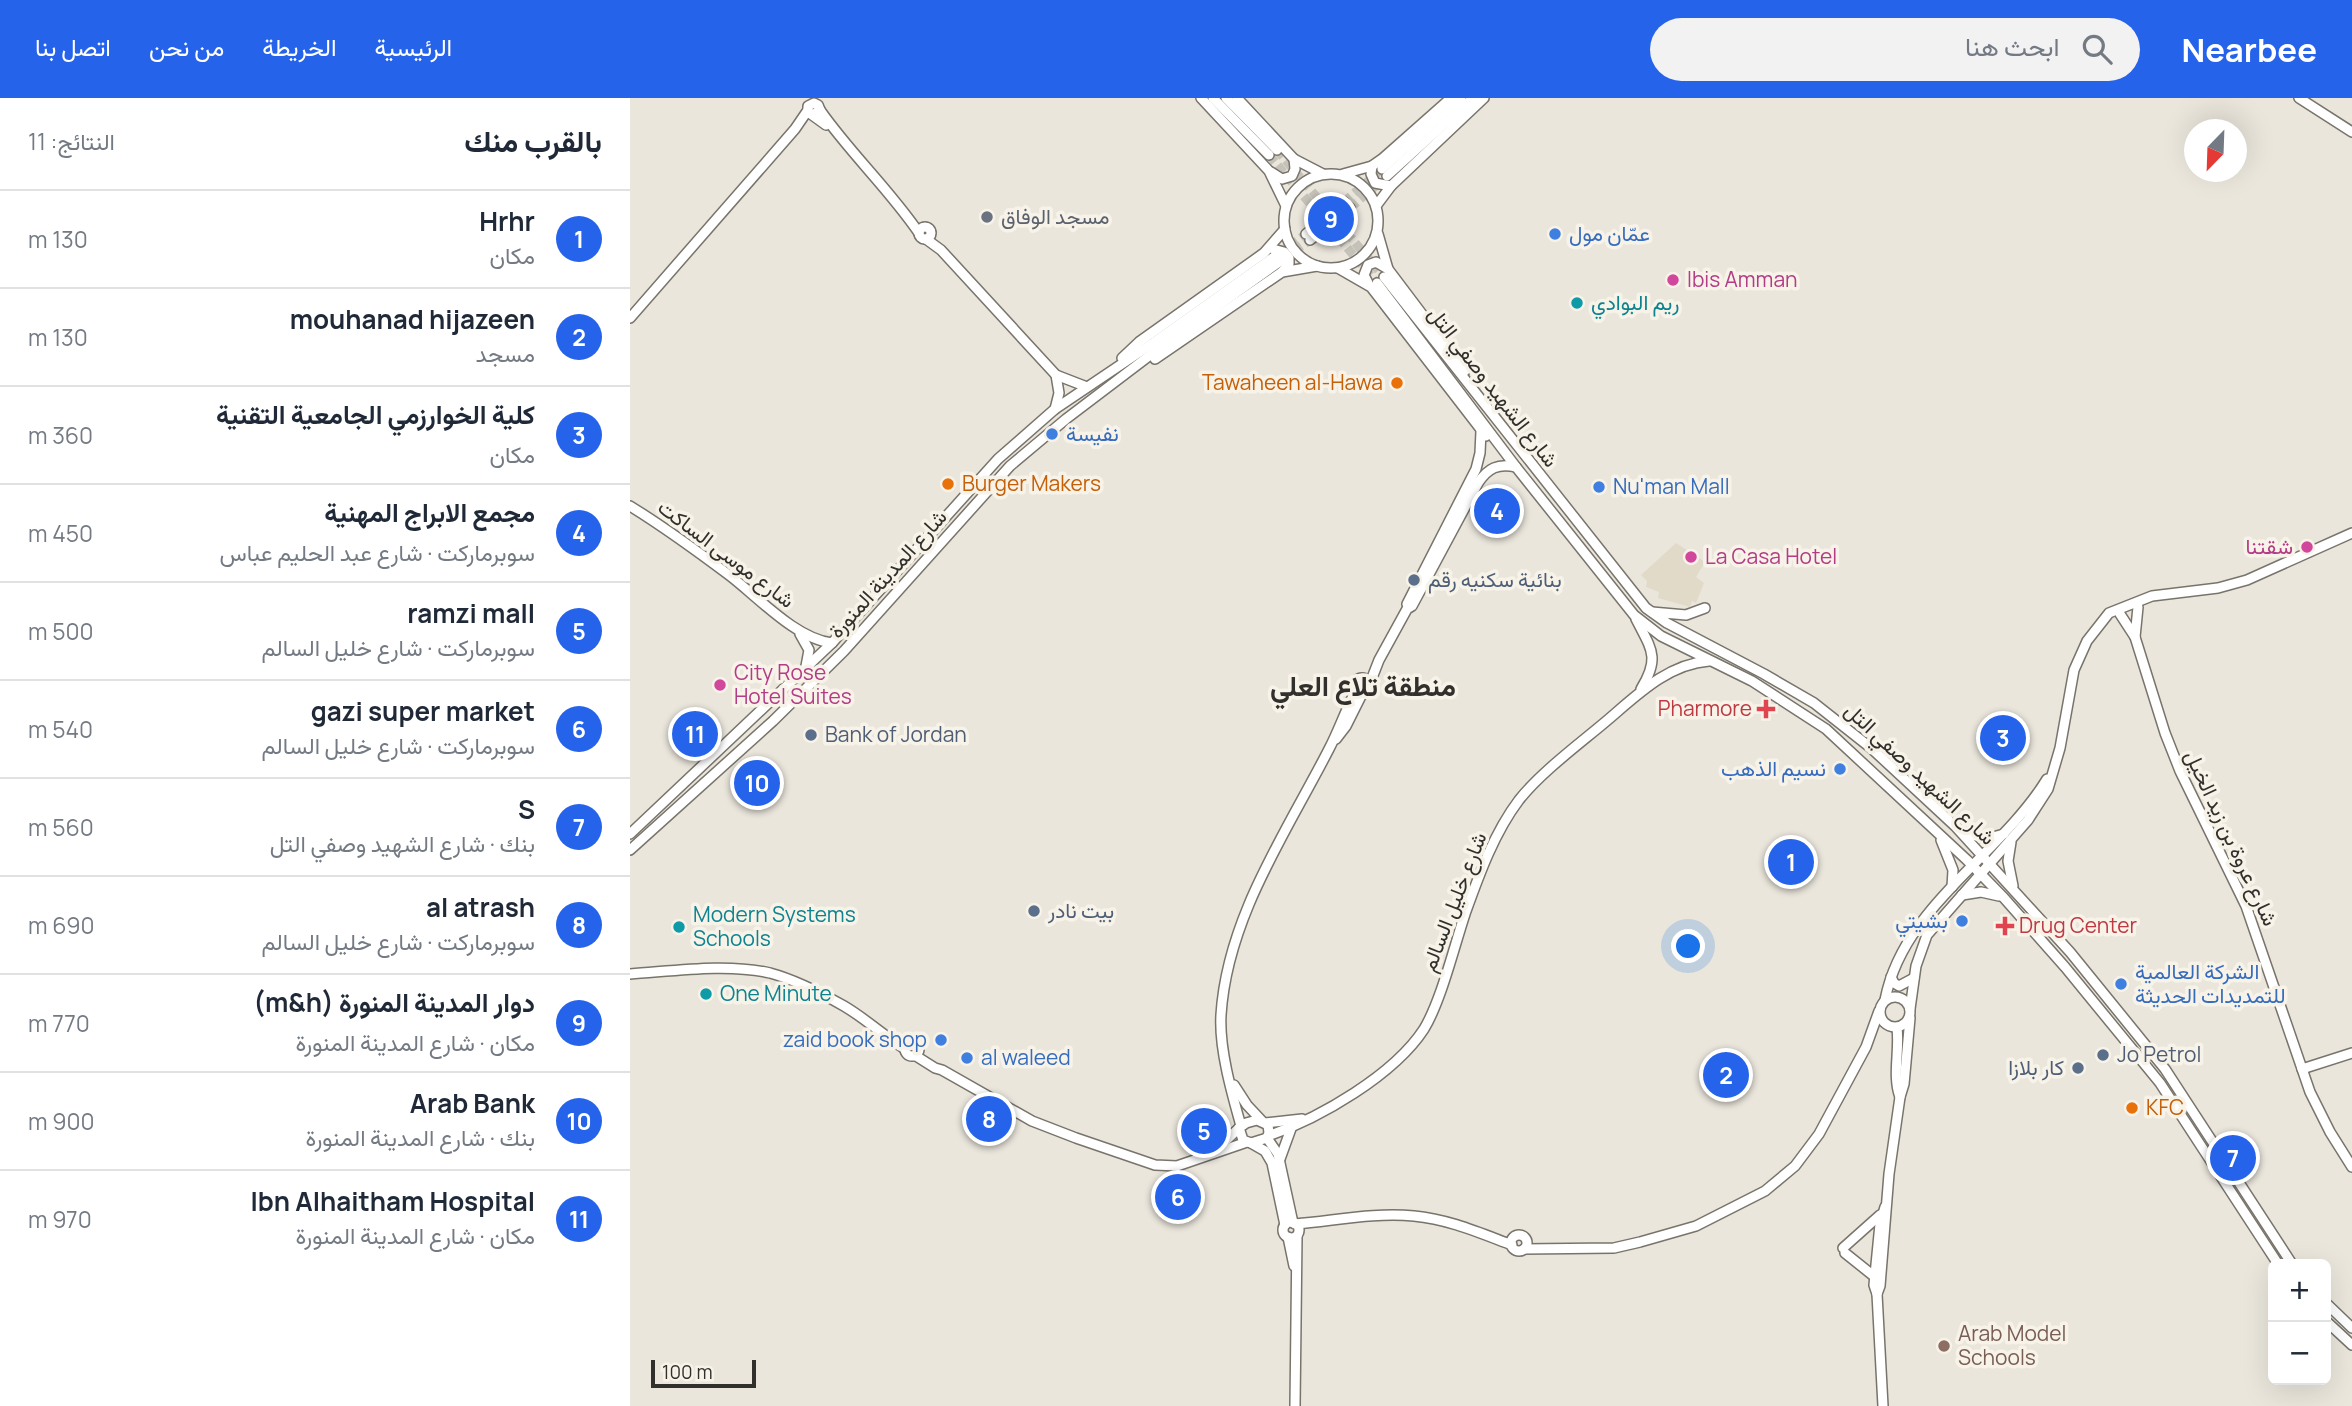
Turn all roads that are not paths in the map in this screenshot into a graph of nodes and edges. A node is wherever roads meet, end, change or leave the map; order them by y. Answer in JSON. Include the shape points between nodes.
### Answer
{"nodes":[{"id":1,"x":1201,"y":98,"type":"edge"},
{"id":2,"x":1213,"y":98,"type":"edge"},
{"id":3,"x":1226,"y":98,"type":"edge"},
{"id":4,"x":1237,"y":98,"type":"edge"},
{"id":5,"x":1451,"y":98,"type":"edge"},
{"id":6,"x":1461,"y":98,"type":"edge"},
{"id":7,"x":1473,"y":98,"type":"edge"},
{"id":8,"x":1484,"y":98,"type":"edge"},
{"id":9,"x":2299,"y":98,"type":"edge"},
{"id":10,"x":816,"y":109,"type":"edge"},
{"id":11,"x":2352,"y":132,"type":"edge"},
{"id":12,"x":1294,"y":159,"type":"junction"},
{"id":13,"x":1381,"y":170,"type":"junction"},
{"id":14,"x":1269,"y":171,"type":"junction"},
{"id":15,"x":1323,"y":174,"type":"junction"},
{"id":16,"x":1342,"y":174,"type":"junction"},
{"id":17,"x":1391,"y":186,"type":"junction"},
{"id":18,"x":1347,"y":205,"type":"tunnel mouth"},
{"id":19,"x":1286,"y":206,"type":"junction"},
{"id":20,"x":1376,"y":206,"type":"junction"},
{"id":21,"x":1285,"y":229,"type":"junction"},
{"id":22,"x":1377,"y":233,"type":"junction"},
{"id":23,"x":1308,"y":237,"type":"tunnel mouth"},
{"id":24,"x":1265,"y":253,"type":"junction"},
{"id":25,"x":1318,"y":266,"type":"junction"},
{"id":26,"x":1338,"y":268,"type":"junction"},
{"id":27,"x":1282,"y":272,"type":"junction"},
{"id":28,"x":1380,"y":279,"type":"junction"},
{"id":29,"x":630,"y":318,"type":"edge"},
{"id":30,"x":1056,"y":375,"type":"junction"},
{"id":31,"x":1105,"y":375,"type":"junction"},
{"id":32,"x":1115,"y":384,"type":"junction"},
{"id":33,"x":1087,"y":387,"type":"junction"},
{"id":34,"x":1055,"y":409,"type":"junction"},
{"id":35,"x":1481,"y":431,"type":"junction"},
{"id":36,"x":1513,"y":463,"type":"junction"},
{"id":37,"x":630,"y":506,"type":"edge"},
{"id":38,"x":2352,"y":533,"type":"edge"},
{"id":39,"x":2172,"y":595,"type":"junction"},
{"id":40,"x":2138,"y":607,"type":"junction"},
{"id":41,"x":1705,"y":608,"type":"dead end"},
{"id":42,"x":1407,"y":609,"type":"junction"},
{"id":43,"x":1651,"y":612,"type":"junction"},
{"id":44,"x":2120,"y":614,"type":"junction"},
{"id":45,"x":1634,"y":615,"type":"junction"},
{"id":46,"x":2105,"y":619,"type":"junction"},
{"id":47,"x":800,"y":632,"type":"junction"},
{"id":48,"x":2135,"y":637,"type":"junction"},
{"id":49,"x":832,"y":643,"type":"junction"},
{"id":50,"x":1711,"y":660,"type":"junction"},
{"id":51,"x":805,"y":668,"type":"junction"},
{"id":52,"x":1638,"y":693,"type":"junction"},
{"id":53,"x":1955,"y":826,"type":"junction"},
{"id":54,"x":630,"y":834,"type":"edge"},
{"id":55,"x":1939,"y":835,"type":"junction"},
{"id":56,"x":2009,"y":836,"type":"junction"},
{"id":57,"x":630,"y":850,"type":"edge"},
{"id":58,"x":1987,"y":860,"type":"junction"},
{"id":59,"x":1977,"y":870,"type":"junction"},
{"id":60,"x":1952,"y":888,"type":"junction"},
{"id":61,"x":2014,"y":888,"type":"junction"},
{"id":62,"x":1960,"y":895,"type":"junction"},
{"id":63,"x":2004,"y":898,"type":"junction"},
{"id":64,"x":630,"y":974,"type":"edge"},
{"id":65,"x":1891,"y":977,"type":"junction"},
{"id":66,"x":1913,"y":978,"type":"junction"},
{"id":67,"x":1885,"y":1000,"type":"junction"},
{"id":68,"x":1880,"y":1011,"type":"junction"},
{"id":69,"x":1910,"y":1014,"type":"junction"},
{"id":70,"x":1893,"y":1027,"type":"junction"},
{"id":71,"x":1866,"y":1046,"type":"junction"},
{"id":72,"x":2352,"y":1053,"type":"edge"},
{"id":73,"x":2302,"y":1069,"type":"junction"},
{"id":74,"x":1230,"y":1078,"type":"junction"},
{"id":75,"x":1900,"y":1097,"type":"junction"},
{"id":76,"x":1307,"y":1118,"type":"junction"},
{"id":77,"x":1264,"y":1122,"type":"junction"},
{"id":78,"x":1293,"y":1126,"type":"junction"},
{"id":79,"x":1240,"y":1127,"type":"junction"},
{"id":80,"x":1268,"y":1137,"type":"junction"},
{"id":81,"x":1249,"y":1142,"type":"junction"},
{"id":82,"x":1212,"y":1154,"type":"junction"},
{"id":83,"x":1280,"y":1160,"type":"junction"},
{"id":84,"x":2352,"y":1167,"type":"edge"},
{"id":85,"x":1883,"y":1210,"type":"junction"},
{"id":86,"x":1326,"y":1222,"type":"junction"},
{"id":87,"x":1291,"y":1224,"type":"junction"},
{"id":88,"x":1294,"y":1236,"type":"junction"},
{"id":89,"x":1526,"y":1238,"type":"junction"},
{"id":90,"x":1513,"y":1241,"type":"junction"},
{"id":91,"x":1556,"y":1248,"type":"junction"},
{"id":92,"x":1524,"y":1249,"type":"junction"},
{"id":93,"x":2275,"y":1259,"type":"edge"},
{"id":94,"x":2289,"y":1259,"type":"edge"},
{"id":95,"x":1874,"y":1277,"type":"junction"},
{"id":96,"x":1877,"y":1294,"type":"junction"},
{"id":97,"x":2331,"y":1308,"type":"edge"},
{"id":98,"x":2327,"y":1322,"type":"edge"},
{"id":99,"x":2352,"y":1328,"type":"edge"},
{"id":100,"x":2352,"y":1345,"type":"edge"},
{"id":101,"x":1295,"y":1406,"type":"edge"},
{"id":102,"x":1883,"y":1406,"type":"edge"}],
"edges":[{"from":1,"to":14,"type":"street"},
{"from":2,"to":3,"type":"street","via":[[1273,153]]},
{"from":4,"to":12,"type":"street"},
{"from":5,"to":13,"type":"street","via":[[1397,147]]},
{"from":6,"to":13,"type":"street"},
{"from":7,"to":13,"type":"street"},
{"from":8,"to":17,"type":"street"},
{"from":9,"to":11,"type":"street"},
{"from":10,"to":29,"type":"street"},
{"from":10,"to":30,"type":"street"},
{"from":12,"to":14,"type":"street","via":[[1294,173],[1287,179]]},
{"from":12,"to":15,"type":"street"},
{"from":13,"to":16,"type":"street"},
{"from":13,"to":17,"type":"street","via":[[1371,174],[1375,183]]},
{"from":14,"to":19,"type":"street"},
{"from":15,"to":16,"type":"street"},
{"from":15,"to":19,"type":"street","via":[[1296,188]]},
{"from":16,"to":20,"type":"street","via":[[1363,186]]},
{"from":17,"to":20,"type":"street"},
{"from":18,"to":23,"type":"street"},
{"from":19,"to":21,"type":"street"},
{"from":20,"to":22,"type":"street"},
{"from":21,"to":24,"type":"street","name":"شارع المدينة المنورة"},
{"from":21,"to":25,"type":"street","via":[[1296,253]]},
{"from":22,"to":26,"type":"street","via":[[1363,256]]},
{"from":22,"to":28,"type":"street"},
{"from":24,"to":27,"type":"street","via":[[1277,249],[1287,254],[1289,264]]},
{"from":24,"to":31,"type":"street","name":"شارع المدينة المنورة","via":[[1139,342]]},
{"from":25,"to":26,"type":"street"},
{"from":25,"to":27,"type":"street","name":"شارع المدينة المنورة"},
{"from":26,"to":28,"type":"street"},
{"from":27,"to":32,"type":"street","name":"شارع المدينة المنورة"},
{"from":28,"to":35,"type":"street"},
{"from":28,"to":36,"type":"street","name":"شارع الشهيد وصفي التل"},
{"from":28,"to":43,"type":"street","name":"شارع الشهيد وصفي التل","via":[[1521,444],[1526,458]]},
{"from":30,"to":33,"type":"street"},
{"from":30,"to":34,"type":"street","via":[[1059,393]]},
{"from":31,"to":32,"type":"street","name":"شارع المدينة المنورة","via":[[1280,257]]},
{"from":31,"to":33,"type":"street","name":"شارع المدينة المنورة"},
{"from":32,"to":57,"type":"street","name":"شارع المدينة المنورة","via":[[1010,466],[844,650]]},
{"from":33,"to":34,"type":"street","name":"شارع المدينة المنورة"},
{"from":34,"to":49,"type":"street","name":"شارع المدينة المنورة","via":[[998,458]]},
{"from":35,"to":36,"type":"street"},
{"from":35,"to":42,"type":"street","via":[[1476,468]]},
{"from":36,"to":42,"type":"street","via":[[1497,466],[1481,478]]},
{"from":36,"to":45,"type":"street","name":"شارع الشهيد وصفي التل"},
{"from":37,"to":47,"type":"street","name":"شارع موسى الساكت","via":[[729,575]]},
{"from":38,"to":39,"type":"street","via":[[2256,577]]},
{"from":39,"to":40,"type":"street"},
{"from":39,"to":46,"type":"street","via":[[2117,608]]},
{"from":40,"to":44,"type":"street"},
{"from":40,"to":48,"type":"street","name":"شارع عروة بن زيد الخيل"},
{"from":41,"to":43,"type":"street","via":[[1686,615]]},
{"from":42,"to":74,"type":"street","via":[[1366,680],[1356,682],[1359,692],[1265,866],[1235,946],[1221,1014]]},
{"from":43,"to":53,"type":"street","name":"شارع الشهيد وصفي التل","via":[[1814,702]]},
{"from":44,"to":46,"type":"street"},
{"from":44,"to":48,"type":"street","name":"شارع عروة بن زيد الخيل"},
{"from":45,"to":50,"type":"street","name":"شارع الشهيد وصفي التل","via":[[1661,636]]},
{"from":45,"to":52,"type":"street","name":"شارع خليل السالم","via":[[1653,660]]},
{"from":46,"to":56,"type":"street","via":[[2087,641],[2074,670],[2055,766]]},
{"from":47,"to":49,"type":"street","name":"شارع موسى الساكت"},
{"from":47,"to":51,"type":"street","name":"شارع موسى الساكت","via":[[809,650]]},
{"from":48,"to":73,"type":"street","name":"شارع عروة بن زيد الخيل","via":[[2172,751],[2246,906]]},
{"from":49,"to":51,"type":"street","name":"شارع المدينة المنورة"},
{"from":50,"to":52,"type":"street","name":"شارع خليل السالم","via":[[1674,669]]},
{"from":50,"to":55,"type":"street","name":"شارع الشهيد وصفي التل","via":[[1778,696],[1826,729]]},
{"from":51,"to":54,"type":"street","name":"شارع المدينة المنورة"},
{"from":52,"to":76,"type":"street","name":"شارع خليل السالم","via":[[1541,778],[1511,812],[1479,877],[1422,1032],[1379,1076]]},
{"from":53,"to":56,"type":"street","via":[[1979,838]]},
{"from":53,"to":58,"type":"street","name":"شارع الشهيد وصفي التل"},
{"from":55,"to":59,"type":"street","name":"شارع الشهيد وصفي التل"},
{"from":55,"to":60,"type":"street","via":[[1953,870]]},
{"from":56,"to":58,"type":"street"},
{"from":56,"to":61,"type":"street"},
{"from":58,"to":59,"type":"street"},
{"from":58,"to":61,"type":"street","name":"شارع الشهيد وصفي التل"},
{"from":59,"to":60,"type":"street"},
{"from":59,"to":62,"type":"street"},
{"from":59,"to":63,"type":"street","name":"شارع الشهيد وصفي التل"},
{"from":60,"to":65,"type":"street","via":[[1915,929]]},
{"from":61,"to":94,"type":"street","name":"شارع الشهيد وصفي التل","via":[[2165,1069]]},
{"from":62,"to":63,"type":"street","via":[[1981,892]]},
{"from":62,"to":66,"type":"street","via":[[1927,935]]},
{"from":63,"to":93,"type":"street","name":"شارع الشهيد وصفي التل","via":[[2160,1083]]},
{"from":64,"to":82,"type":"street","via":[[712,969],[768,973],[825,996],[906,1046],[916,1043],[918,1053],[942,1070],[1032,1121],[1162,1166],[1177,1166]]},
{"from":65,"to":66,"type":"street","via":[[1899,986]]},
{"from":65,"to":67,"type":"street"},
{"from":66,"to":69,"type":"street"},
{"from":67,"to":68,"type":"street"},
{"from":67,"to":69,"type":"street","via":[[1900,998]]},
{"from":68,"to":70,"type":"street","via":[[1881,1019]]},
{"from":68,"to":71,"type":"street"},
{"from":69,"to":70,"type":"street","via":[[1906,1023]]},
{"from":69,"to":75,"type":"street"},
{"from":70,"to":71,"type":"street"},
{"from":70,"to":75,"type":"street","via":[[1899,1045]]},
{"from":71,"to":91,"type":"street","via":[[1810,1148],[1765,1191],[1707,1221],[1661,1237],[1614,1248]]},
{"from":72,"to":73,"type":"street"},
{"from":73,"to":84,"type":"street","name":"شارع عروة بن زيد الخيل","via":[[2320,1114]]},
{"from":74,"to":77,"type":"street"},
{"from":74,"to":79,"type":"street"},
{"from":75,"to":85,"type":"street"},
{"from":76,"to":77,"type":"street","name":"شارع خليل السالم"},
{"from":76,"to":78,"type":"street","name":"شارع خليل السالم"},
{"from":77,"to":79,"type":"street","via":[[1251,1121]]},
{"from":77,"to":80,"type":"street"},
{"from":78,"to":80,"type":"street","name":"شارع خليل السالم"},
{"from":78,"to":83,"type":"street"},
{"from":79,"to":81,"type":"street","via":[[1240,1135]]},
{"from":79,"to":82,"type":"street"},
{"from":80,"to":81,"type":"street"},
{"from":80,"to":83,"type":"street"},
{"from":81,"to":82,"type":"street"},
{"from":81,"to":87,"type":"street","via":[[1265,1151],[1272,1163]]},
{"from":83,"to":87,"type":"street"},
{"from":85,"to":95,"type":"street"},
{"from":85,"to":95,"type":"street","via":[[1844,1251]]},
{"from":85,"to":96,"type":"street","via":[[1887,1223]]},
{"from":86,"to":87,"type":"street"},
{"from":86,"to":88,"type":"street"},
{"from":86,"to":90,"type":"street","via":[[1412,1216]]},
{"from":87,"to":88,"type":"street","via":[[1299,1228]]},
{"from":87,"to":88,"type":"street","via":[[1284,1233]]},
{"from":88,"to":101,"type":"street","via":[[1298,1259]]},
{"from":89,"to":90,"type":"street","via":[[1520,1235]]},
{"from":89,"to":91,"type":"street"},
{"from":89,"to":92,"type":"street"},
{"from":90,"to":92,"type":"street","via":[[1517,1250]]},
{"from":91,"to":92,"type":"street"},
{"from":95,"to":96,"type":"street"},
{"from":96,"to":102,"type":"street"},
{"from":97,"to":99,"type":"street"},
{"from":98,"to":100,"type":"street"}]}
